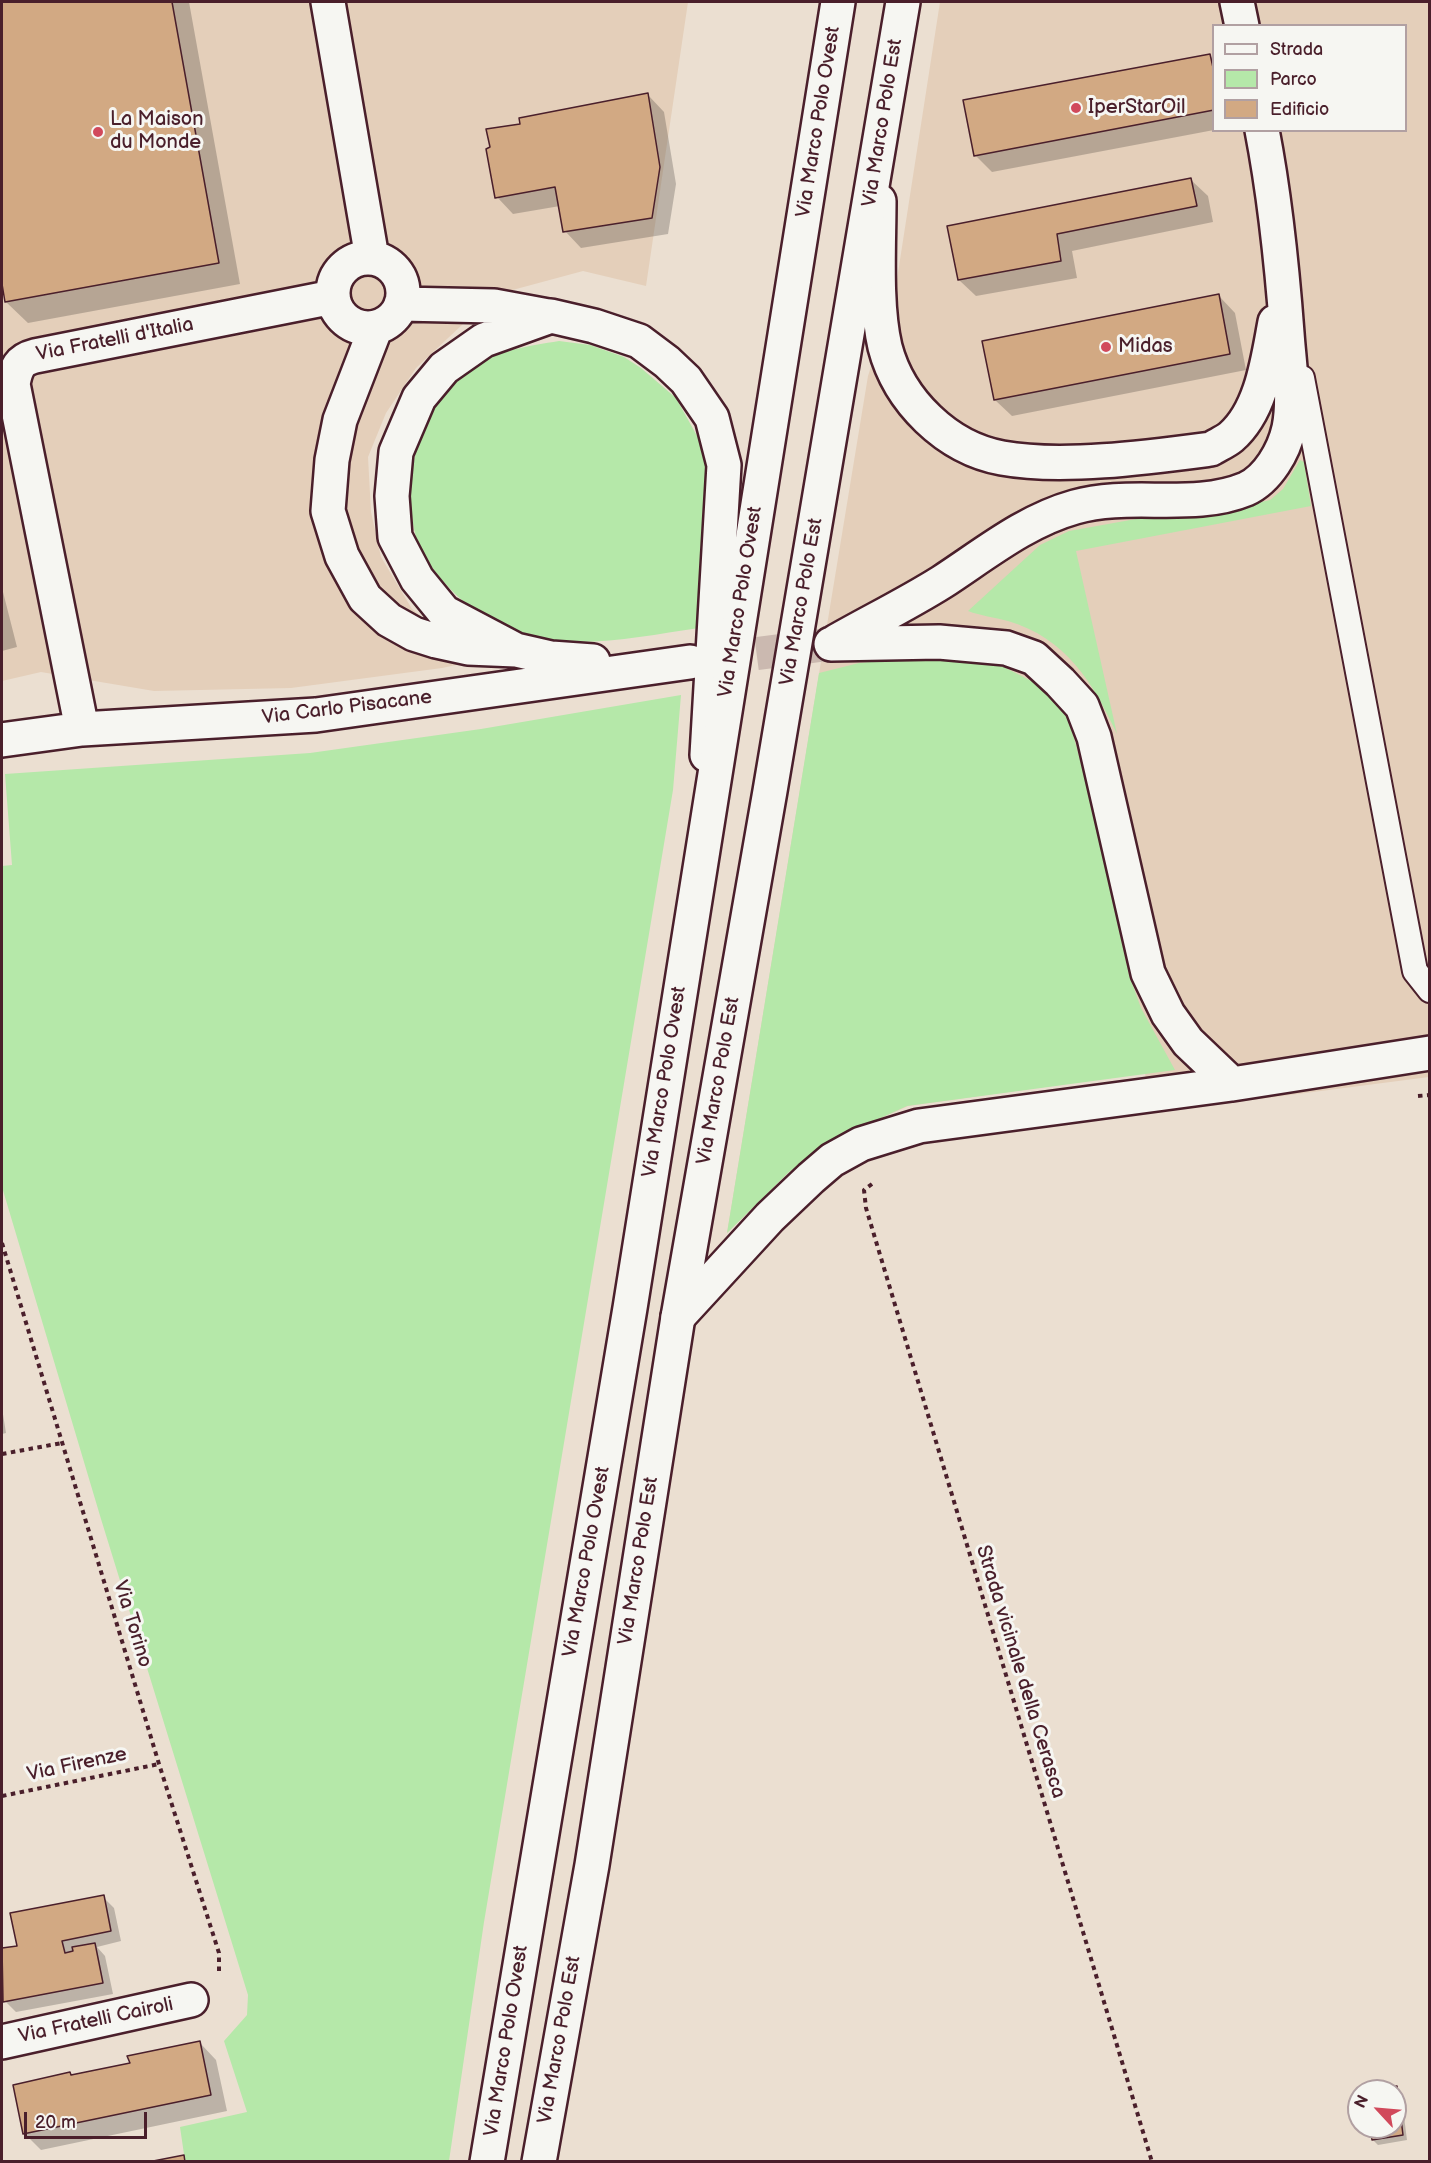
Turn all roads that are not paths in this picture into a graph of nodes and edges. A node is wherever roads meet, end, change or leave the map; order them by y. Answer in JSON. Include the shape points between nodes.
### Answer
{"nodes":[{"id":1,"x":328,"y":2,"type":"edge"},
{"id":2,"x":838,"y":2,"type":"edge"},
{"id":3,"x":903,"y":2,"type":"edge"},
{"id":4,"x":1237,"y":2,"type":"edge"},
{"id":5,"x":1242,"y":24,"type":"edge"},
{"id":6,"x":1262,"y":132,"type":"edge"},
{"id":7,"x":880,"y":140,"type":"junction"},
{"id":8,"x":372,"y":258,"type":"junction"},
{"id":9,"x":1283,"y":282,"type":"junction"},
{"id":10,"x":333,"y":297,"type":"junction"},
{"id":11,"x":401,"y":304,"type":"junction"},
{"id":12,"x":551,"y":316,"type":"junction"},
{"id":13,"x":376,"y":327,"type":"junction"},
{"id":14,"x":516,"y":650,"type":"junction"},
{"id":15,"x":82,"y":729,"type":"junction"},
{"id":16,"x":2,"y":740,"type":"edge"},
{"id":17,"x":703,"y":840,"type":"junction"},
{"id":18,"x":1430,"y":990,"type":"edge"},
{"id":19,"x":1430,"y":1053,"type":"edge"},
{"id":20,"x":1232,"y":1084,"type":"junction"},
{"id":21,"x":678,"y":1317,"type":"junction"},
{"id":22,"x":191,"y":2000,"type":"road end"},
{"id":23,"x":2,"y":2042,"type":"edge"},
{"id":24,"x":487,"y":2162,"type":"edge"},
{"id":25,"x":539,"y":2162,"type":"edge"}],
"edges":[{"from":1,"to":8,"type":"street"},
{"from":2,"to":17,"type":"street","name":"Via Marco Polo Ovest"},
{"from":3,"to":7,"type":"street","name":"Via Marco Polo Est"},
{"from":4,"to":5,"type":"street"},
{"from":6,"to":9,"type":"street"},
{"from":7,"to":9,"type":"street","via":[[879,250],[885,348],[905,392],[932,425],[964,445],[1000,458],[1056,462],[1157,455],[1211,449],[1225,441],[1251,410],[1266,370]]},
{"from":7,"to":21,"type":"street","name":"Via Marco Polo Est"},
{"from":8,"to":10,"type":"street","via":[[351,262],[343,268],[336,277]]},
{"from":8,"to":11,"type":"street","via":[[391,266],[397,274],[403,294]]},
{"from":9,"to":18,"type":"lane","via":[[1415,970]]},
{"from":9,"to":20,"type":"street","via":[[1290,376],[1289,428],[1278,458],[1261,478],[1247,488],[1226,494],[1076,506],[1021,529],[940,583],[831,644],[939,642],[1006,648],[1034,658],[1082,706],[1094,737],[1148,973],[1168,1014],[1188,1041]]},
{"from":10,"to":13,"type":"street","via":[[336,308],[348,322],[364,328]]},
{"from":10,"to":15,"type":"street","name":"Via Fratelli d'Italia","via":[[24,358],[15,369],[13,384]]},
{"from":11,"to":12,"type":"street","via":[[494,306]]},
{"from":11,"to":13,"type":"street","via":[[396,315]]},
{"from":12,"to":14,"type":"street","via":[[484,340],[444,368],[419,398],[396,452],[392,496],[395,537],[417,579],[444,612]]},
{"from":12,"to":17,"type":"street","via":[[639,341],[686,380],[712,418],[724,465]]},
{"from":13,"to":14,"type":"street","via":[[340,420],[332,460],[328,511],[342,556],[365,598],[389,620],[414,634],[468,648]]},
{"from":14,"to":15,"type":"street","name":"Via Carlo Pisacane","via":[[551,658],[676,664],[316,715]]},
{"from":15,"to":16,"type":"street","name":"Via Carlo Pisacane"},
{"from":17,"to":24,"type":"street","name":"Via Marco Polo Ovest","via":[[630,1308]]},
{"from":19,"to":20,"type":"street"},
{"from":20,"to":21,"type":"street","via":[[919,1126],[861,1144],[832,1160],[770,1216]]},
{"from":21,"to":25,"type":"street","name":"Via Marco Polo Est","via":[[594,1853]]},
{"from":22,"to":23,"type":"street","name":"Via Fratelli Cairoli"}]}
